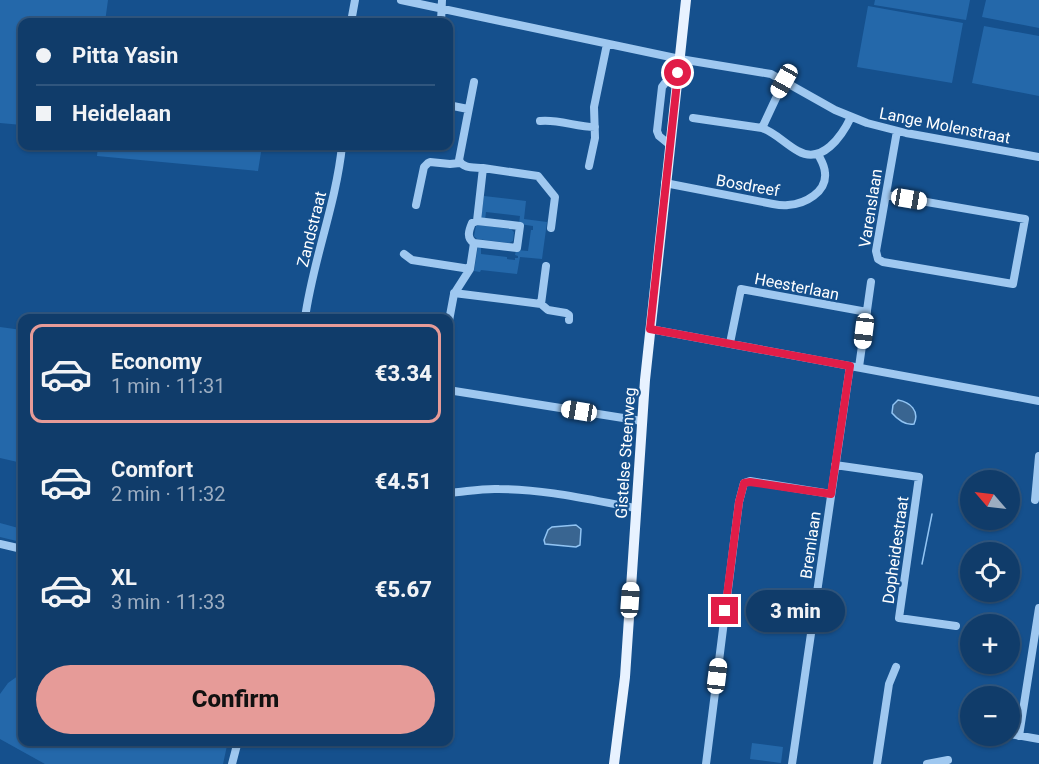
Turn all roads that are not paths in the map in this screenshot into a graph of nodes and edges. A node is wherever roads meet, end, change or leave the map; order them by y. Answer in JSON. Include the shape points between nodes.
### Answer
{"nodes":[{"id":1,"x":354,"y":0,"type":"edge"},
{"id":2,"x":401,"y":0,"type":"edge"},
{"id":3,"x":686,"y":0,"type":"edge"},
{"id":4,"x":442,"y":4,"type":"edge"},
{"id":5,"x":352,"y":18,"type":"edge"},
{"id":6,"x":607,"y":44,"type":"junction"},
{"id":7,"x":680,"y":59,"type":"junction"},
{"id":8,"x":784,"y":81,"type":"junction"},
{"id":9,"x":474,"y":82,"type":"dead end"},
{"id":10,"x":453,"y":106,"type":"edge"},
{"id":11,"x":468,"y":109,"type":"junction"},
{"id":12,"x":851,"y":117,"type":"junction"},
{"id":13,"x":693,"y":118,"type":"dead end"},
{"id":14,"x":540,"y":120,"type":"dead end"},
{"id":15,"x":595,"y":127,"type":"junction"},
{"id":16,"x":762,"y":128,"type":"junction"},
{"id":17,"x":897,"y":131,"type":"junction"},
{"id":18,"x":341,"y":150,"type":"edge"},
{"id":19,"x":818,"y":154,"type":"junction"},
{"id":20,"x":1039,"y":157,"type":"edge"},
{"id":21,"x":460,"y":163,"type":"junction"},
{"id":22,"x":589,"y":166,"type":"dead end"},
{"id":23,"x":483,"y":168,"type":"junction"},
{"id":24,"x":665,"y":183,"type":"junction"},
{"id":25,"x":886,"y":195,"type":"junction"},
{"id":26,"x":416,"y":205,"type":"dead end"},
{"id":27,"x":477,"y":221,"type":"junction"},
{"id":28,"x":551,"y":228,"type":"dead end"},
{"id":29,"x":474,"y":243,"type":"junction"},
{"id":30,"x":404,"y":254,"type":"dead end"},
{"id":31,"x":546,"y":266,"type":"dead end"},
{"id":32,"x":470,"y":268,"type":"junction"},
{"id":33,"x":871,"y":282,"type":"dead end"},
{"id":34,"x":454,"y":292,"type":"junction"},
{"id":35,"x":541,"y":304,"type":"junction"},
{"id":36,"x":867,"y":312,"type":"junction"},
{"id":37,"x":306,"y":314,"type":"edge"},
{"id":38,"x":450,"y":314,"type":"edge"},
{"id":39,"x":569,"y":320,"type":"dead end"},
{"id":40,"x":650,"y":329,"type":"junction"},
{"id":41,"x":730,"y":343,"type":"junction"},
{"id":42,"x":850,"y":366,"type":"junction"},
{"id":43,"x":859,"y":367,"type":"junction"},
{"id":44,"x":453,"y":391,"type":"edge"},
{"id":45,"x":1039,"y":401,"type":"edge"},
{"id":46,"x":642,"y":421,"type":"junction"},
{"id":47,"x":1039,"y":456,"type":"edge"},
{"id":48,"x":835,"y":465,"type":"junction"},
{"id":49,"x":453,"y":493,"type":"edge"},
{"id":50,"x":831,"y":494,"type":"junction"},
{"id":51,"x":1035,"y":500,"type":"dead end"},
{"id":52,"x":636,"y":508,"type":"junction"},
{"id":53,"x":0,"y":544,"type":"edge"},
{"id":54,"x":18,"y":548,"type":"edge"},
{"id":55,"x":1039,"y":608,"type":"edge"},
{"id":56,"x":956,"y":626,"type":"dead end"},
{"id":57,"x":1035,"y":659,"type":"edge"},
{"id":58,"x":896,"y":667,"type":"dead end"},
{"id":59,"x":1020,"y":731,"type":"edge"},
{"id":60,"x":1020,"y":736,"type":"edge"},
{"id":61,"x":1039,"y":739,"type":"edge"},
{"id":62,"x":237,"y":746,"type":"edge"},
{"id":63,"x":948,"y":759,"type":"dead end"},
{"id":64,"x":232,"y":764,"type":"edge"},
{"id":65,"x":614,"y":764,"type":"edge"},
{"id":66,"x":706,"y":764,"type":"edge"},
{"id":67,"x":792,"y":764,"type":"edge"},
{"id":68,"x":877,"y":764,"type":"edge"},
{"id":69,"x":927,"y":764,"type":"edge"}],
"edges":[{"from":1,"to":5,"type":"street"},
{"from":2,"to":4,"type":"street","name":"Lange Molenstraat"},
{"from":3,"to":7,"type":"main road","name":"Gistelse Steenweg"},
{"from":4,"to":6,"type":"street","name":"Lange Molenstraat"},
{"from":6,"to":7,"type":"street","name":"Lange Molenstraat"},
{"from":6,"to":15,"type":"street","via":[[594,107]]},
{"from":7,"to":8,"type":"street","name":"Lange Molenstraat","via":[[771,74]]},
{"from":7,"to":24,"type":"main road","name":"Gistelse Steenweg"},
{"from":8,"to":12,"type":"street","name":"Lange Molenstraat"},
{"from":8,"to":16,"type":"street"},
{"from":9,"to":11,"type":"street"},
{"from":10,"to":11,"type":"street"},
{"from":11,"to":21,"type":"street"},
{"from":12,"to":17,"type":"street","name":"Lange Molenstraat"},
{"from":12,"to":19,"type":"street","via":[[840,136]]},
{"from":13,"to":16,"type":"street"},
{"from":14,"to":15,"type":"street"},
{"from":15,"to":22,"type":"street"},
{"from":16,"to":19,"type":"street","via":[[800,152]]},
{"from":17,"to":20,"type":"street","name":"Lange Molenstraat"},
{"from":17,"to":25,"type":"street","name":"Varenslaan"},
{"from":18,"to":37,"type":"street","name":"Zandstraat"},
{"from":19,"to":24,"type":"street","name":"Bosdreef","via":[[825,170],[824,184],[812,197],[792,205]]},
{"from":21,"to":23,"type":"street"},
{"from":21,"to":26,"type":"street","via":[[426,164]]},
{"from":23,"to":27,"type":"street"},
{"from":23,"to":28,"type":"street","via":[[538,176],[555,197]]},
{"from":24,"to":40,"type":"main road","name":"Gistelse Steenweg"},
{"from":25,"to":25,"type":"street","name":"Varenslaan","via":[[1025,219],[1013,284],[878,259]]},
{"from":27,"to":29,"type":"street","via":[[471,223],[469,236]]},
{"from":27,"to":29,"type":"street","via":[[520,226],[517,248]]},
{"from":29,"to":32,"type":"street"},
{"from":30,"to":32,"type":"street","via":[[412,260]]},
{"from":31,"to":35,"type":"street"},
{"from":32,"to":34,"type":"street"},
{"from":33,"to":36,"type":"street"},
{"from":34,"to":35,"type":"street"},
{"from":34,"to":38,"type":"street"},
{"from":35,"to":39,"type":"street","via":[[548,310],[567,313]]},
{"from":36,"to":41,"type":"street","name":"Heesterlaan","via":[[741,289]]},
{"from":36,"to":43,"type":"street"},
{"from":40,"to":41,"type":"street"},
{"from":40,"to":46,"type":"main road","name":"Gistelse Steenweg"},
{"from":41,"to":42,"type":"street"},
{"from":42,"to":43,"type":"street"},
{"from":42,"to":48,"type":"street","name":"Bremlaan"},
{"from":43,"to":45,"type":"street"},
{"from":44,"to":46,"type":"street"},
{"from":46,"to":52,"type":"main road","name":"Gistelse Steenweg"},
{"from":47,"to":51,"type":"street"},
{"from":48,"to":50,"type":"street","name":"Bremlaan"},
{"from":48,"to":56,"type":"street","name":"Dopheidestraat","via":[[919,477],[899,618]]},
{"from":49,"to":52,"type":"street","via":[[511,489]]},
{"from":50,"to":66,"type":"street","via":[[744,483]]},
{"from":50,"to":67,"type":"street","name":"Bremlaan"},
{"from":52,"to":65,"type":"main road","name":"Gistelse Steenweg","via":[[625,677]]},
{"from":53,"to":54,"type":"street"},
{"from":55,"to":57,"type":"street"},
{"from":57,"to":59,"type":"street"},
{"from":58,"to":68,"type":"street","via":[[889,684]]},
{"from":60,"to":61,"type":"street"},
{"from":62,"to":64,"type":"street"},
{"from":63,"to":69,"type":"street"}]}
